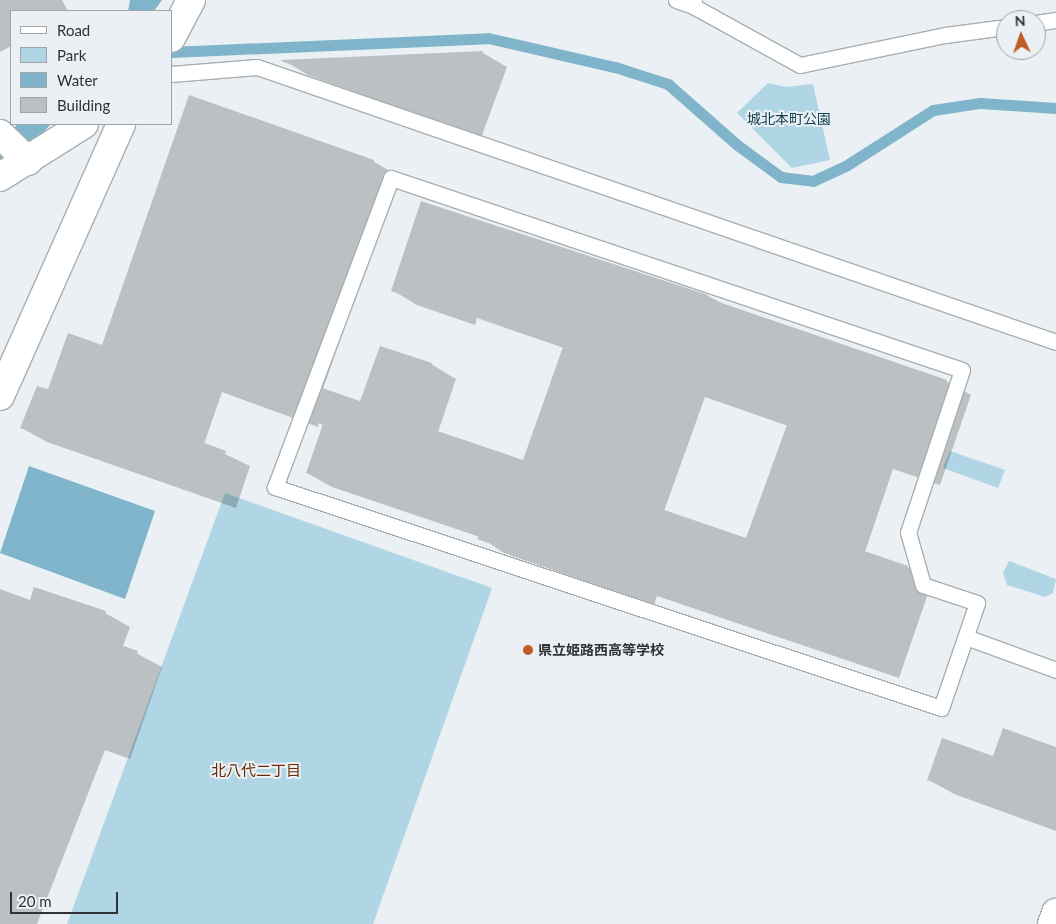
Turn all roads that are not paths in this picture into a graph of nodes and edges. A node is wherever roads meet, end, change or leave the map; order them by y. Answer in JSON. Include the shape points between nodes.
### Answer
{"nodes":[{"id":1,"x":191,"y":0,"type":"edge"},
{"id":2,"x":676,"y":0,"type":"edge"},
{"id":3,"x":694,"y":3,"type":"edge"},
{"id":4,"x":996,"y":28,"type":"edge"},
{"id":5,"x":172,"y":36,"type":"edge"},
{"id":6,"x":172,"y":74,"type":"edge"},
{"id":7,"x":82,"y":125,"type":"edge"},
{"id":8,"x":121,"y":125,"type":"edge"},
{"id":9,"x":0,"y":134,"type":"edge"},
{"id":10,"x":28,"y":161,"type":"junction"},
{"id":11,"x":0,"y":177,"type":"edge"},
{"id":12,"x":1056,"y":342,"type":"edge"},
{"id":13,"x":0,"y":396,"type":"edge"},
{"id":14,"x":966,"y":637,"type":"junction"},
{"id":15,"x":1056,"y":670,"type":"edge"},
{"id":16,"x":1056,"y":912,"type":"edge"},
{"id":17,"x":1052,"y":924,"type":"edge"}],
"edges":[{"from":1,"to":5,"type":"street"},
{"from":2,"to":3,"type":"lane"},
{"from":3,"to":4,"type":"lane","via":[[800,65]]},
{"from":6,"to":12,"type":"lane","via":[[257,67]]},
{"from":7,"to":10,"type":"street"},
{"from":8,"to":13,"type":"street"},
{"from":9,"to":10,"type":"street"},
{"from":10,"to":11,"type":"street"},
{"from":14,"to":14,"type":"lane","via":[[941,708],[275,487],[391,178],[962,370],[908,532],[923,585],[977,603]]},
{"from":14,"to":15,"type":"lane"},
{"from":16,"to":17,"type":"street"}]}
